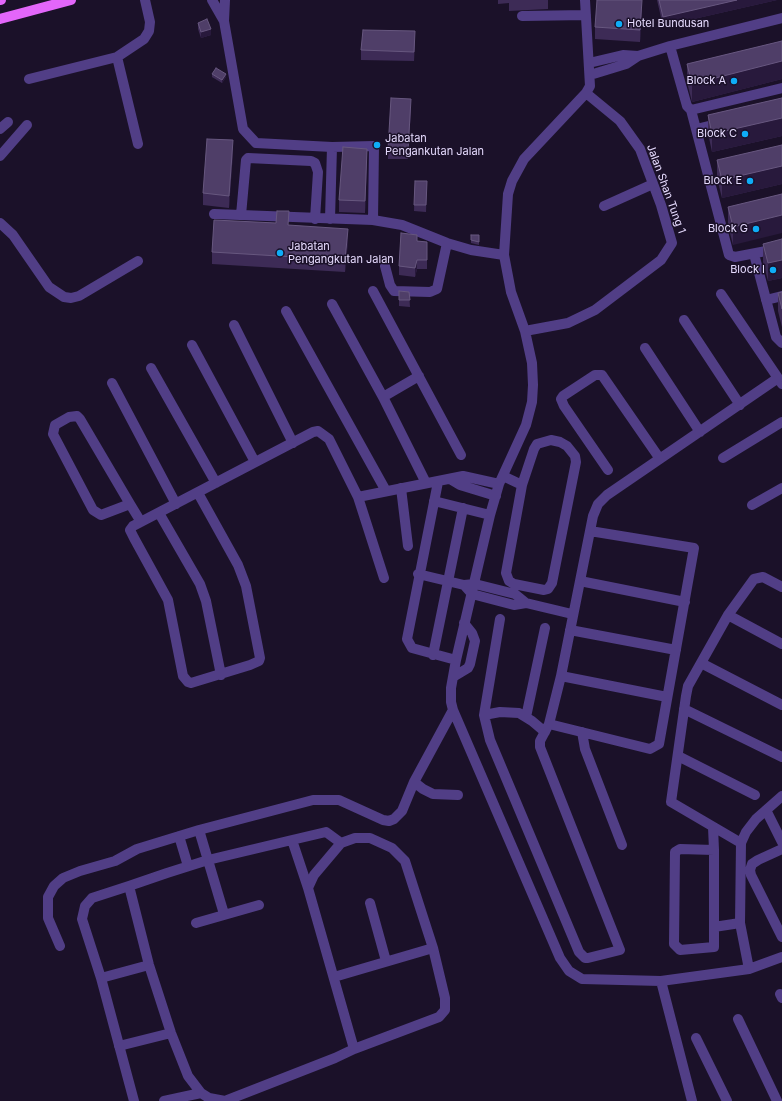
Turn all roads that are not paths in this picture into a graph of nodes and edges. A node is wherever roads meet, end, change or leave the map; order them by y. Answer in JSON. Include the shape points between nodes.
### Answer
{"nodes":[{"id":1,"x":71,"y":0,"type":"edge"},
{"id":2,"x":145,"y":0,"type":"edge"},
{"id":3,"x":212,"y":0,"type":"edge"},
{"id":4,"x":225,"y":0,"type":"edge"},
{"id":5,"x":585,"y":0,"type":"edge"},
{"id":6,"x":586,"y":15,"type":"junction"},
{"id":7,"x":522,"y":16,"type":"dead end"},
{"id":8,"x":782,"y":18,"type":"edge"},
{"id":9,"x":0,"y":19,"type":"edge"},
{"id":10,"x":224,"y":21,"type":"junction"},
{"id":11,"x":670,"y":46,"type":"junction"},
{"id":12,"x":638,"y":56,"type":"junction"},
{"id":13,"x":118,"y":57,"type":"junction"},
{"id":14,"x":589,"y":63,"type":"junction"},
{"id":15,"x":590,"y":75,"type":"junction"},
{"id":16,"x":29,"y":79,"type":"dead end"},
{"id":17,"x":782,"y":88,"type":"edge"},
{"id":18,"x":586,"y":93,"type":"junction"},
{"id":19,"x":691,"y":110,"type":"junction"},
{"id":20,"x":732,"y":120,"type":"edge"},
{"id":21,"x":8,"y":122,"type":"dead end"},
{"id":22,"x":27,"y":125,"type":"dead end"},
{"id":23,"x":0,"y":129,"type":"edge"},
{"id":24,"x":696,"y":129,"type":"junction"},
{"id":25,"x":138,"y":144,"type":"dead end"},
{"id":26,"x":332,"y":147,"type":"junction"},
{"id":27,"x":0,"y":156,"type":"edge"},
{"id":28,"x":653,"y":184,"type":"junction"},
{"id":29,"x":604,"y":206,"type":"dead end"},
{"id":30,"x":732,"y":212,"type":"edge"},
{"id":31,"x":214,"y":214,"type":"dead end"},
{"id":32,"x":717,"y":215,"type":"junction"},
{"id":33,"x":241,"y":216,"type":"junction"},
{"id":34,"x":330,"y":218,"type":"junction"},
{"id":35,"x":315,"y":219,"type":"junction"},
{"id":36,"x":373,"y":220,"type":"junction"},
{"id":37,"x":0,"y":223,"type":"edge"},
{"id":38,"x":447,"y":243,"type":"junction"},
{"id":39,"x":782,"y":248,"type":"edge"},
{"id":40,"x":754,"y":254,"type":"junction"},
{"id":41,"x":504,"y":255,"type":"junction"},
{"id":42,"x":138,"y":261,"type":"dead end"},
{"id":43,"x":385,"y":266,"type":"dead end"},
{"id":44,"x":373,"y":291,"type":"dead end"},
{"id":45,"x":721,"y":294,"type":"dead end"},
{"id":46,"x":782,"y":296,"type":"edge"},
{"id":47,"x":766,"y":300,"type":"junction"},
{"id":48,"x":332,"y":304,"type":"dead end"},
{"id":49,"x":286,"y":311,"type":"dead end"},
{"id":50,"x":684,"y":320,"type":"dead end"},
{"id":51,"x":234,"y":325,"type":"dead end"},
{"id":52,"x":525,"y":331,"type":"junction"},
{"id":53,"x":782,"y":343,"type":"edge"},
{"id":54,"x":192,"y":345,"type":"dead end"},
{"id":55,"x":645,"y":348,"type":"dead end"},
{"id":56,"x":151,"y":368,"type":"dead end"},
{"id":57,"x":419,"y":376,"type":"junction"},
{"id":58,"x":780,"y":381,"type":"edge"},
{"id":59,"x":112,"y":383,"type":"dead end"},
{"id":60,"x":383,"y":397,"type":"junction"},
{"id":61,"x":740,"y":405,"type":"junction"},
{"id":62,"x":782,"y":422,"type":"edge"},
{"id":63,"x":700,"y":432,"type":"junction"},
{"id":64,"x":293,"y":442,"type":"junction"},
{"id":65,"x":461,"y":455,"type":"dead end"},
{"id":66,"x":722,"y":458,"type":"dead end"},
{"id":67,"x":660,"y":460,"type":"junction"},
{"id":68,"x":255,"y":462,"type":"junction"},
{"id":69,"x":608,"y":470,"type":"dead end"},
{"id":70,"x":450,"y":479,"type":"junction"},
{"id":71,"x":501,"y":480,"type":"junction"},
{"id":72,"x":438,"y":482,"type":"junction"},
{"id":73,"x":426,"y":483,"type":"junction"},
{"id":74,"x":216,"y":484,"type":"junction"},
{"id":75,"x":522,"y":485,"type":"junction"},
{"id":76,"x":400,"y":488,"type":"junction"},
{"id":77,"x":782,"y":488,"type":"edge"},
{"id":78,"x":386,"y":492,"type":"junction"},
{"id":79,"x":198,"y":493,"type":"junction"},
{"id":80,"x":496,"y":496,"type":"junction"},
{"id":81,"x":358,"y":498,"type":"junction"},
{"id":82,"x":434,"y":501,"type":"junction"},
{"id":83,"x":130,"y":504,"type":"junction"},
{"id":84,"x":176,"y":504,"type":"junction"},
{"id":85,"x":752,"y":505,"type":"dead end"},
{"id":86,"x":463,"y":508,"type":"junction"},
{"id":87,"x":159,"y":513,"type":"junction"},
{"id":88,"x":490,"y":515,"type":"junction"},
{"id":89,"x":141,"y":522,"type":"junction"},
{"id":90,"x":590,"y":531,"type":"junction"},
{"id":91,"x":408,"y":546,"type":"dead end"},
{"id":92,"x":418,"y":574,"type":"junction"},
{"id":93,"x":384,"y":578,"type":"dead end"},
{"id":94,"x":448,"y":581,"type":"junction"},
{"id":95,"x":580,"y":581,"type":"junction"},
{"id":96,"x":782,"y":587,"type":"edge"},
{"id":97,"x":474,"y":589,"type":"junction"},
{"id":98,"x":685,"y":602,"type":"junction"},
{"id":99,"x":572,"y":614,"type":"junction"},
{"id":100,"x":728,"y":614,"type":"junction"},
{"id":101,"x":500,"y":619,"type":"dead end"},
{"id":102,"x":464,"y":624,"type":"junction"},
{"id":103,"x":545,"y":628,"type":"dead end"},
{"id":104,"x":570,"y":630,"type":"junction"},
{"id":105,"x":782,"y":644,"type":"edge"},
{"id":106,"x":676,"y":650,"type":"junction"},
{"id":107,"x":433,"y":655,"type":"junction"},
{"id":108,"x":456,"y":660,"type":"junction"},
{"id":109,"x":701,"y":663,"type":"junction"},
{"id":110,"x":221,"y":675,"type":"junction"},
{"id":111,"x":561,"y":676,"type":"junction"},
{"id":112,"x":453,"y":677,"type":"junction"},
{"id":113,"x":667,"y":697,"type":"junction"},
{"id":114,"x":782,"y":705,"type":"edge"},
{"id":115,"x":684,"y":709,"type":"junction"},
{"id":116,"x":453,"y":710,"type":"junction"},
{"id":117,"x":484,"y":715,"type":"junction"},
{"id":118,"x":526,"y":716,"type":"junction"},
{"id":119,"x":547,"y":728,"type":"junction"},
{"id":120,"x":582,"y":732,"type":"junction"},
{"id":121,"x":678,"y":756,"type":"junction"},
{"id":122,"x":782,"y":757,"type":"edge"},
{"id":123,"x":414,"y":782,"type":"junction"},
{"id":124,"x":458,"y":795,"type":"dead end"},
{"id":125,"x":755,"y":795,"type":"dead end"},
{"id":126,"x":782,"y":796,"type":"edge"},
{"id":127,"x":766,"y":810,"type":"junction"},
{"id":128,"x":713,"y":827,"type":"junction"},
{"id":129,"x":199,"y":830,"type":"junction"},
{"id":130,"x":180,"y":836,"type":"junction"},
{"id":131,"x":292,"y":840,"type":"junction"},
{"id":132,"x":782,"y":842,"type":"edge"},
{"id":133,"x":341,"y":843,"type":"junction"},
{"id":134,"x":740,"y":843,"type":"junction"},
{"id":135,"x":622,"y":845,"type":"dead end"},
{"id":136,"x":782,"y":849,"type":"edge"},
{"id":137,"x":714,"y":850,"type":"junction"},
{"id":138,"x":208,"y":860,"type":"junction"},
{"id":139,"x":188,"y":866,"type":"junction"},
{"id":140,"x":129,"y":886,"type":"junction"},
{"id":141,"x":308,"y":888,"type":"junction"},
{"id":142,"x":370,"y":903,"type":"dead end"},
{"id":143,"x":259,"y":905,"type":"dead end"},
{"id":144,"x":224,"y":914,"type":"junction"},
{"id":145,"x":196,"y":922,"type":"dead end"},
{"id":146,"x":740,"y":923,"type":"junction"},
{"id":147,"x":714,"y":927,"type":"junction"},
{"id":148,"x":782,"y":937,"type":"edge"},
{"id":149,"x":60,"y":946,"type":"dead end"},
{"id":150,"x":433,"y":948,"type":"junction"},
{"id":151,"x":782,"y":958,"type":"edge"},
{"id":152,"x":386,"y":961,"type":"junction"},
{"id":153,"x":149,"y":965,"type":"junction"},
{"id":154,"x":749,"y":969,"type":"junction"},
{"id":155,"x":334,"y":977,"type":"junction"},
{"id":156,"x":101,"y":978,"type":"junction"},
{"id":157,"x":661,"y":981,"type":"junction"},
{"id":158,"x":738,"y":1019,"type":"dead end"},
{"id":159,"x":171,"y":1033,"type":"junction"},
{"id":160,"x":696,"y":1038,"type":"dead end"},
{"id":161,"x":119,"y":1046,"type":"junction"},
{"id":162,"x":354,"y":1049,"type":"junction"},
{"id":163,"x":201,"y":1093,"type":"junction"},
{"id":164,"x":134,"y":1101,"type":"edge"},
{"id":165,"x":164,"y":1101,"type":"edge"},
{"id":166,"x":692,"y":1101,"type":"edge"},
{"id":167,"x":727,"y":1101,"type":"edge"},
{"id":168,"x":777,"y":1101,"type":"edge"}],
"edges":[{"from":1,"to":9,"type":"main road"},
{"from":2,"to":13,"type":"street","via":[[150,22],[149,31],[144,38]]},
{"from":3,"to":10,"type":"street"},
{"from":4,"to":10,"type":"street"},
{"from":5,"to":6,"type":"street"},
{"from":6,"to":7,"type":"street"},
{"from":6,"to":14,"type":"street"},
{"from":8,"to":11,"type":"street"},
{"from":10,"to":26,"type":"street","via":[[243,129],[249,137],[256,143]]},
{"from":11,"to":12,"type":"street"},
{"from":11,"to":19,"type":"street","via":[[681,73],[687,106]]},
{"from":12,"to":14,"type":"street","via":[[624,55]]},
{"from":12,"to":15,"type":"street","via":[[626,64]]},
{"from":13,"to":16,"type":"street"},
{"from":13,"to":25,"type":"street"},
{"from":14,"to":15,"type":"street"},
{"from":15,"to":18,"type":"street","via":[[590,86]]},
{"from":17,"to":19,"type":"street"},
{"from":18,"to":28,"type":"street","name":"Jalan Shan Tung 1","via":[[620,120],[640,148]]},
{"from":18,"to":41,"type":"street","via":[[524,159],[516,172],[508,194]]},
{"from":19,"to":24,"type":"street"},
{"from":20,"to":24,"type":"street"},
{"from":21,"to":23,"type":"street"},
{"from":22,"to":27,"type":"street"},
{"from":24,"to":32,"type":"street","via":[[710,168]]},
{"from":26,"to":34,"type":"street"},
{"from":26,"to":36,"type":"street","via":[[374,146]]},
{"from":28,"to":29,"type":"street"},
{"from":28,"to":52,"type":"street","name":"Jalan Shan Tung 1","via":[[672,243],[661,260],[596,310],[568,323]]},
{"from":30,"to":32,"type":"street"},
{"from":31,"to":33,"type":"street"},
{"from":32,"to":40,"type":"street","via":[[729,254],[735,257]]},
{"from":33,"to":35,"type":"street"},
{"from":33,"to":35,"type":"street","via":[[248,158],[315,163],[318,172]]},
{"from":34,"to":35,"type":"street"},
{"from":34,"to":36,"type":"street"},
{"from":36,"to":38,"type":"street","via":[[402,225]]},
{"from":37,"to":42,"type":"street","via":[[13,235],[49,287],[64,297],[79,296]]},
{"from":38,"to":41,"type":"street"},
{"from":38,"to":43,"type":"street","via":[[437,289],[430,292],[394,291]]},
{"from":39,"to":40,"type":"street"},
{"from":40,"to":47,"type":"street"},
{"from":41,"to":52,"type":"street","via":[[511,292]]},
{"from":44,"to":57,"type":"street"},
{"from":45,"to":58,"type":"street"},
{"from":46,"to":47,"type":"street"},
{"from":47,"to":53,"type":"street","via":[[776,337]]},
{"from":48,"to":60,"type":"street"},
{"from":49,"to":78,"type":"street"},
{"from":50,"to":61,"type":"street"},
{"from":51,"to":64,"type":"street"},
{"from":52,"to":71,"type":"street","via":[[532,363],[532,402],[526,425]]},
{"from":54,"to":68,"type":"street"},
{"from":55,"to":63,"type":"street"},
{"from":56,"to":74,"type":"street"},
{"from":57,"to":60,"type":"street"},
{"from":57,"to":65,"type":"street"},
{"from":58,"to":61,"type":"street"},
{"from":59,"to":84,"type":"street"},
{"from":60,"to":73,"type":"street"},
{"from":61,"to":63,"type":"street"},
{"from":62,"to":66,"type":"street"},
{"from":63,"to":67,"type":"street"},
{"from":64,"to":68,"type":"street"},
{"from":64,"to":81,"type":"street","via":[[313,432],[318,431],[326,435]]},
{"from":67,"to":69,"type":"street","via":[[604,378],[598,375],[561,399]]},
{"from":67,"to":90,"type":"street","via":[[607,495],[596,510]]},
{"from":68,"to":74,"type":"street"},
{"from":70,"to":71,"type":"street","via":[[463,476]]},
{"from":70,"to":72,"type":"street"},
{"from":70,"to":80,"type":"street","via":[[460,485]]},
{"from":71,"to":75,"type":"street"},
{"from":71,"to":80,"type":"street"},
{"from":72,"to":73,"type":"street"},
{"from":72,"to":82,"type":"street"},
{"from":73,"to":76,"type":"street"},
{"from":74,"to":79,"type":"street"},
{"from":75,"to":75,"type":"street","via":[[538,444],[551,440],[560,442],[572,451],[576,462],[552,583],[544,590],[514,584],[509,581],[506,573]]},
{"from":76,"to":78,"type":"street"},
{"from":76,"to":91,"type":"street"},
{"from":77,"to":85,"type":"street"},
{"from":78,"to":81,"type":"street"},
{"from":79,"to":84,"type":"street"},
{"from":79,"to":110,"type":"street","via":[[241,572],[251,603],[260,652],[259,661],[254,664]]},
{"from":80,"to":88,"type":"street"},
{"from":81,"to":93,"type":"street"},
{"from":82,"to":86,"type":"street"},
{"from":82,"to":92,"type":"street"},
{"from":83,"to":83,"type":"street","via":[[80,419],[77,416],[69,417],[55,425],[53,434],[93,510],[100,515]]},
{"from":83,"to":89,"type":"street"},
{"from":84,"to":87,"type":"street"},
{"from":86,"to":88,"type":"street"},
{"from":86,"to":94,"type":"street"},
{"from":87,"to":89,"type":"street"},
{"from":87,"to":110,"type":"street","via":[[200,584],[206,601]]},
{"from":88,"to":97,"type":"street"},
{"from":89,"to":110,"type":"street","via":[[130,530],[168,600],[183,676],[191,683]]},
{"from":90,"to":95,"type":"street"},
{"from":90,"to":98,"type":"street","via":[[694,548]]},
{"from":92,"to":94,"type":"street"},
{"from":92,"to":107,"type":"street","via":[[406,639],[412,648]]},
{"from":94,"to":97,"type":"street"},
{"from":94,"to":107,"type":"street"},
{"from":95,"to":98,"type":"street"},
{"from":95,"to":99,"type":"street"},
{"from":96,"to":100,"type":"street","via":[[758,577],[751,582]]},
{"from":97,"to":99,"type":"street","via":[[514,606],[526,603]]},
{"from":97,"to":102,"type":"street"},
{"from":98,"to":106,"type":"street"},
{"from":99,"to":104,"type":"street"},
{"from":100,"to":105,"type":"street"},
{"from":100,"to":109,"type":"street"},
{"from":101,"to":117,"type":"street"},
{"from":102,"to":108,"type":"street"},
{"from":102,"to":112,"type":"street","via":[[475,641],[468,668]]},
{"from":103,"to":118,"type":"street"},
{"from":104,"to":106,"type":"street"},
{"from":104,"to":111,"type":"street"},
{"from":106,"to":113,"type":"street"},
{"from":107,"to":108,"type":"street"},
{"from":108,"to":112,"type":"street"},
{"from":109,"to":114,"type":"street"},
{"from":109,"to":115,"type":"street","via":[[688,686]]},
{"from":111,"to":113,"type":"street"},
{"from":111,"to":119,"type":"street"},
{"from":112,"to":116,"type":"street"},
{"from":113,"to":120,"type":"street","via":[[659,744],[653,748]]},
{"from":115,"to":121,"type":"street"},
{"from":115,"to":122,"type":"street"},
{"from":116,"to":123,"type":"street"},
{"from":116,"to":157,"type":"street","via":[[564,966],[582,979]]},
{"from":117,"to":118,"type":"street","via":[[505,712]]},
{"from":117,"to":119,"type":"street","via":[[490,740],[579,952],[588,958],[620,950],[541,754],[540,741]]},
{"from":118,"to":119,"type":"street"},
{"from":119,"to":120,"type":"street"},
{"from":120,"to":135,"type":"street","via":[[585,749]]},
{"from":121,"to":125,"type":"street"},
{"from":121,"to":128,"type":"street","via":[[671,802]]},
{"from":123,"to":124,"type":"street","via":[[433,794]]},
{"from":123,"to":129,"type":"street","via":[[402,811],[394,820],[389,821],[339,800],[313,800]]},
{"from":126,"to":127,"type":"street"},
{"from":127,"to":132,"type":"street"},
{"from":127,"to":134,"type":"street","via":[[746,832]]},
{"from":128,"to":134,"type":"street"},
{"from":128,"to":137,"type":"street"},
{"from":129,"to":130,"type":"street"},
{"from":129,"to":138,"type":"street"},
{"from":130,"to":139,"type":"street"},
{"from":130,"to":149,"type":"street","via":[[137,849],[115,861],[80,870],[63,878],[54,886],[48,897],[48,918]]},
{"from":131,"to":133,"type":"street","via":[[326,832]]},
{"from":131,"to":138,"type":"street"},
{"from":131,"to":141,"type":"street"},
{"from":133,"to":141,"type":"street","via":[[314,875]]},
{"from":133,"to":150,"type":"street","via":[[355,838],[370,838],[392,848],[405,861]]},
{"from":134,"to":146,"type":"street"},
{"from":136,"to":148,"type":"street","via":[[758,860],[752,864],[750,870]]},
{"from":137,"to":147,"type":"street"},
{"from":137,"to":147,"type":"street","via":[[680,849],[675,852],[674,944],[680,950],[714,947]]},
{"from":138,"to":139,"type":"street"},
{"from":138,"to":144,"type":"street"},
{"from":139,"to":140,"type":"street"},
{"from":140,"to":153,"type":"street"},
{"from":140,"to":156,"type":"street","via":[[92,898],[85,906],[82,919]]},
{"from":141,"to":155,"type":"street"},
{"from":142,"to":152,"type":"street"},
{"from":143,"to":144,"type":"street"},
{"from":144,"to":145,"type":"street"},
{"from":146,"to":147,"type":"street"},
{"from":146,"to":154,"type":"street"},
{"from":150,"to":152,"type":"street"},
{"from":150,"to":162,"type":"street","via":[[445,998],[445,1010],[439,1017]]},
{"from":151,"to":154,"type":"street"},
{"from":152,"to":155,"type":"street"},
{"from":153,"to":156,"type":"street"},
{"from":153,"to":159,"type":"street"},
{"from":154,"to":157,"type":"street"},
{"from":155,"to":162,"type":"street"},
{"from":156,"to":161,"type":"street"},
{"from":157,"to":166,"type":"street"},
{"from":158,"to":168,"type":"street"},
{"from":159,"to":161,"type":"street"},
{"from":159,"to":163,"type":"street","via":[[188,1076]]},
{"from":160,"to":167,"type":"street"},
{"from":161,"to":164,"type":"street"},
{"from":162,"to":163,"type":"street","via":[[225,1101],[209,1098]]},
{"from":163,"to":165,"type":"street"}]}
